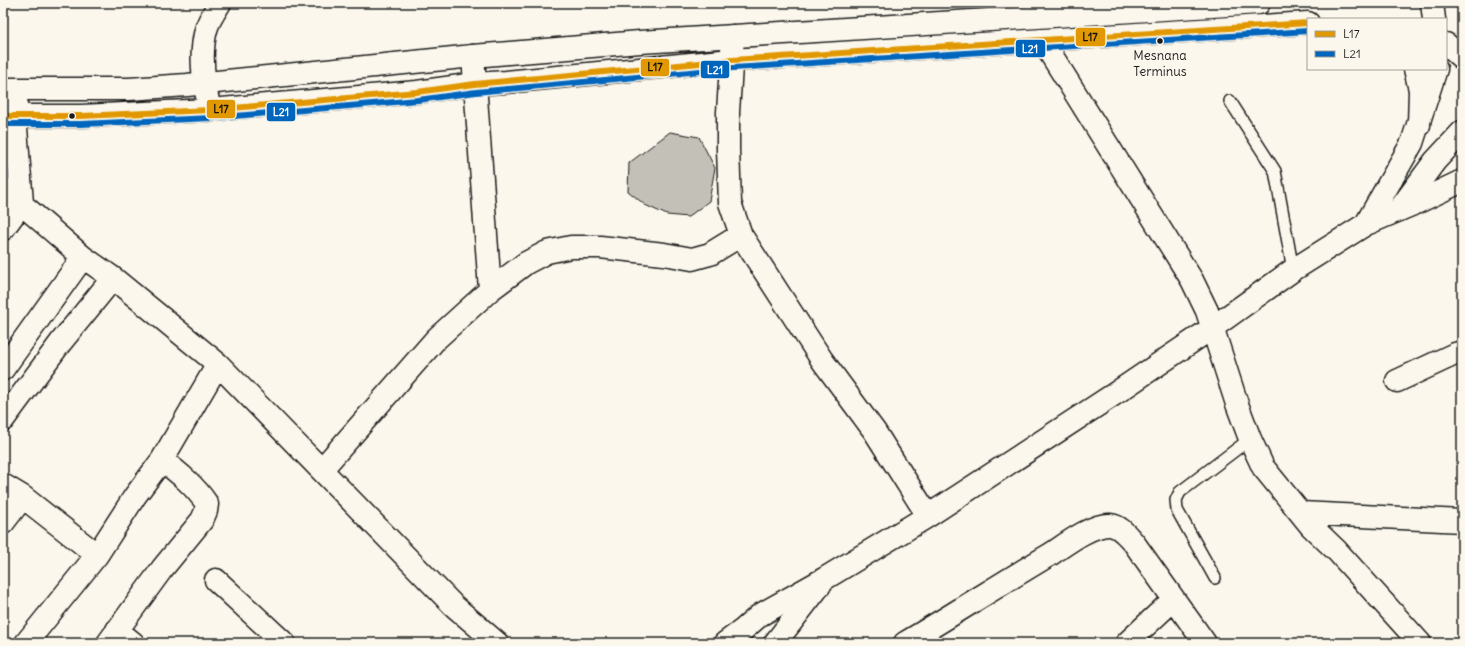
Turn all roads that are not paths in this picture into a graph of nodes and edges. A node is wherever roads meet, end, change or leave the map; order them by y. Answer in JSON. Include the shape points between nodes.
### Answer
{"nodes":[{"id":1,"x":220,"y":3,"type":"edge"},
{"id":2,"x":1258,"y":3,"type":"edge"},
{"id":3,"x":1432,"y":3,"type":"edge"},
{"id":4,"x":1219,"y":4,"type":"edge"},
{"id":5,"x":1434,"y":18,"type":"edge"},
{"id":6,"x":1307,"y":23,"type":"edge"},
{"id":7,"x":733,"y":36,"type":"junction"},
{"id":8,"x":1042,"y":40,"type":"junction"},
{"id":9,"x":1447,"y":45,"type":"edge"},
{"id":10,"x":474,"y":56,"type":"junction"},
{"id":11,"x":1462,"y":58,"type":"edge"},
{"id":12,"x":732,"y":60,"type":"junction"},
{"id":13,"x":1415,"y":70,"type":"edge"},
{"id":14,"x":1436,"y":70,"type":"edge"},
{"id":15,"x":204,"y":84,"type":"junction"},
{"id":16,"x":475,"y":84,"type":"junction"},
{"id":17,"x":10,"y":89,"type":"edge"},
{"id":18,"x":1230,"y":101,"type":"dead end"},
{"id":19,"x":210,"y":110,"type":"junction"},
{"id":20,"x":9,"y":116,"type":"edge"},
{"id":21,"x":1419,"y":125,"type":"junction"},
{"id":22,"x":1462,"y":132,"type":"edge"},
{"id":23,"x":1462,"y":181,"type":"edge"},
{"id":24,"x":3,"y":188,"type":"edge"},
{"id":25,"x":22,"y":203,"type":"junction"},
{"id":26,"x":1399,"y":210,"type":"junction"},
{"id":27,"x":1366,"y":224,"type":"junction"},
{"id":28,"x":3,"y":230,"type":"edge"},
{"id":29,"x":741,"y":235,"type":"junction"},
{"id":30,"x":83,"y":257,"type":"junction"},
{"id":31,"x":1293,"y":270,"type":"junction"},
{"id":32,"x":113,"y":278,"type":"junction"},
{"id":33,"x":490,"y":290,"type":"junction"},
{"id":34,"x":1212,"y":328,"type":"junction"},
{"id":35,"x":1462,"y":352,"type":"edge"},
{"id":36,"x":218,"y":364,"type":"junction"},
{"id":37,"x":3,"y":369,"type":"edge"},
{"id":38,"x":1398,"y":381,"type":"dead end"},
{"id":39,"x":3,"y":420,"type":"edge"},
{"id":40,"x":1250,"y":440,"type":"junction"},
{"id":41,"x":162,"y":460,"type":"junction"},
{"id":42,"x":322,"y":469,"type":"junction"},
{"id":43,"x":3,"y":485,"type":"edge"},
{"id":44,"x":23,"y":497,"type":"junction"},
{"id":45,"x":1302,"y":513,"type":"junction"},
{"id":46,"x":928,"y":516,"type":"junction"},
{"id":47,"x":1462,"y":521,"type":"edge"},
{"id":48,"x":3,"y":523,"type":"edge"},
{"id":49,"x":97,"y":555,"type":"junction"},
{"id":50,"x":1215,"y":578,"type":"dead end"},
{"id":51,"x":216,"y":580,"type":"dead end"},
{"id":52,"x":824,"y":580,"type":"junction"},
{"id":53,"x":1173,"y":600,"type":"junction"},
{"id":54,"x":119,"y":639,"type":"edge"},
{"id":55,"x":26,"y":643,"type":"edge"},
{"id":56,"x":284,"y":643,"type":"edge"},
{"id":57,"x":497,"y":643,"type":"edge"},
{"id":58,"x":725,"y":643,"type":"edge"},
{"id":59,"x":775,"y":643,"type":"edge"},
{"id":60,"x":905,"y":643,"type":"edge"},
{"id":61,"x":1128,"y":643,"type":"edge"},
{"id":62,"x":1204,"y":643,"type":"edge"},
{"id":63,"x":1420,"y":643,"type":"edge"}],
"edges":[{"from":1,"to":15,"type":"street","via":[[206,30],[203,50]]},
{"from":2,"to":4,"type":"street"},
{"from":3,"to":5,"type":"street"},
{"from":4,"to":7,"type":"street"},
{"from":6,"to":8,"type":"street"},
{"from":7,"to":10,"type":"street"},
{"from":7,"to":12,"type":"street"},
{"from":8,"to":12,"type":"street"},
{"from":8,"to":34,"type":"street","via":[[1192,280]]},
{"from":9,"to":11,"type":"street"},
{"from":10,"to":15,"type":"street"},
{"from":10,"to":16,"type":"street"},
{"from":12,"to":16,"type":"street"},
{"from":12,"to":29,"type":"street","via":[[728,141],[730,204]]},
{"from":13,"to":21,"type":"street","via":[[1420,90]]},
{"from":14,"to":21,"type":"street"},
{"from":15,"to":17,"type":"street","via":[[129,88]]},
{"from":15,"to":19,"type":"street"},
{"from":16,"to":19,"type":"street","via":[[417,92]]},
{"from":16,"to":33,"type":"street"},
{"from":17,"to":20,"type":"street"},
{"from":18,"to":31,"type":"lane","via":[[1275,171]]},
{"from":19,"to":20,"type":"street","via":[[133,115]]},
{"from":20,"to":25,"type":"street"},
{"from":21,"to":27,"type":"street","via":[[1412,143]]},
{"from":22,"to":26,"type":"street","via":[[1436,161]]},
{"from":23,"to":26,"type":"street"},
{"from":24,"to":25,"type":"street"},
{"from":25,"to":28,"type":"street"},
{"from":25,"to":30,"type":"street"},
{"from":26,"to":27,"type":"street"},
{"from":27,"to":31,"type":"street"},
{"from":29,"to":33,"type":"street","via":[[710,254],[692,259],[600,247],[571,247],[547,252],[526,263]]},
{"from":29,"to":46,"type":"street","via":[[822,360],[875,432]]},
{"from":30,"to":32,"type":"street"},
{"from":30,"to":37,"type":"street"},
{"from":31,"to":34,"type":"street"},
{"from":32,"to":36,"type":"street"},
{"from":32,"to":39,"type":"street"},
{"from":33,"to":42,"type":"street","via":[[436,339]]},
{"from":34,"to":40,"type":"street"},
{"from":34,"to":46,"type":"street"},
{"from":35,"to":38,"type":"street"},
{"from":36,"to":41,"type":"street"},
{"from":36,"to":42,"type":"street"},
{"from":40,"to":45,"type":"street","via":[[1264,467]]},
{"from":40,"to":50,"type":"lane","via":[[1180,492],[1176,500],[1177,510]]},
{"from":41,"to":49,"type":"street"},
{"from":41,"to":54,"type":"street","via":[[190,482],[208,504],[202,520],[162,570]]},
{"from":42,"to":57,"type":"street","via":[[454,606]]},
{"from":43,"to":44,"type":"street"},
{"from":44,"to":48,"type":"street"},
{"from":44,"to":49,"type":"street"},
{"from":45,"to":47,"type":"street"},
{"from":45,"to":63,"type":"street","via":[[1311,526]]},
{"from":46,"to":52,"type":"street"},
{"from":49,"to":55,"type":"street"},
{"from":51,"to":56,"type":"street"},
{"from":52,"to":58,"type":"street","via":[[760,615]]},
{"from":52,"to":59,"type":"street"},
{"from":53,"to":60,"type":"street","via":[[1126,534],[1109,525],[1087,532]]},
{"from":53,"to":61,"type":"street"},
{"from":53,"to":62,"type":"street"}]}
